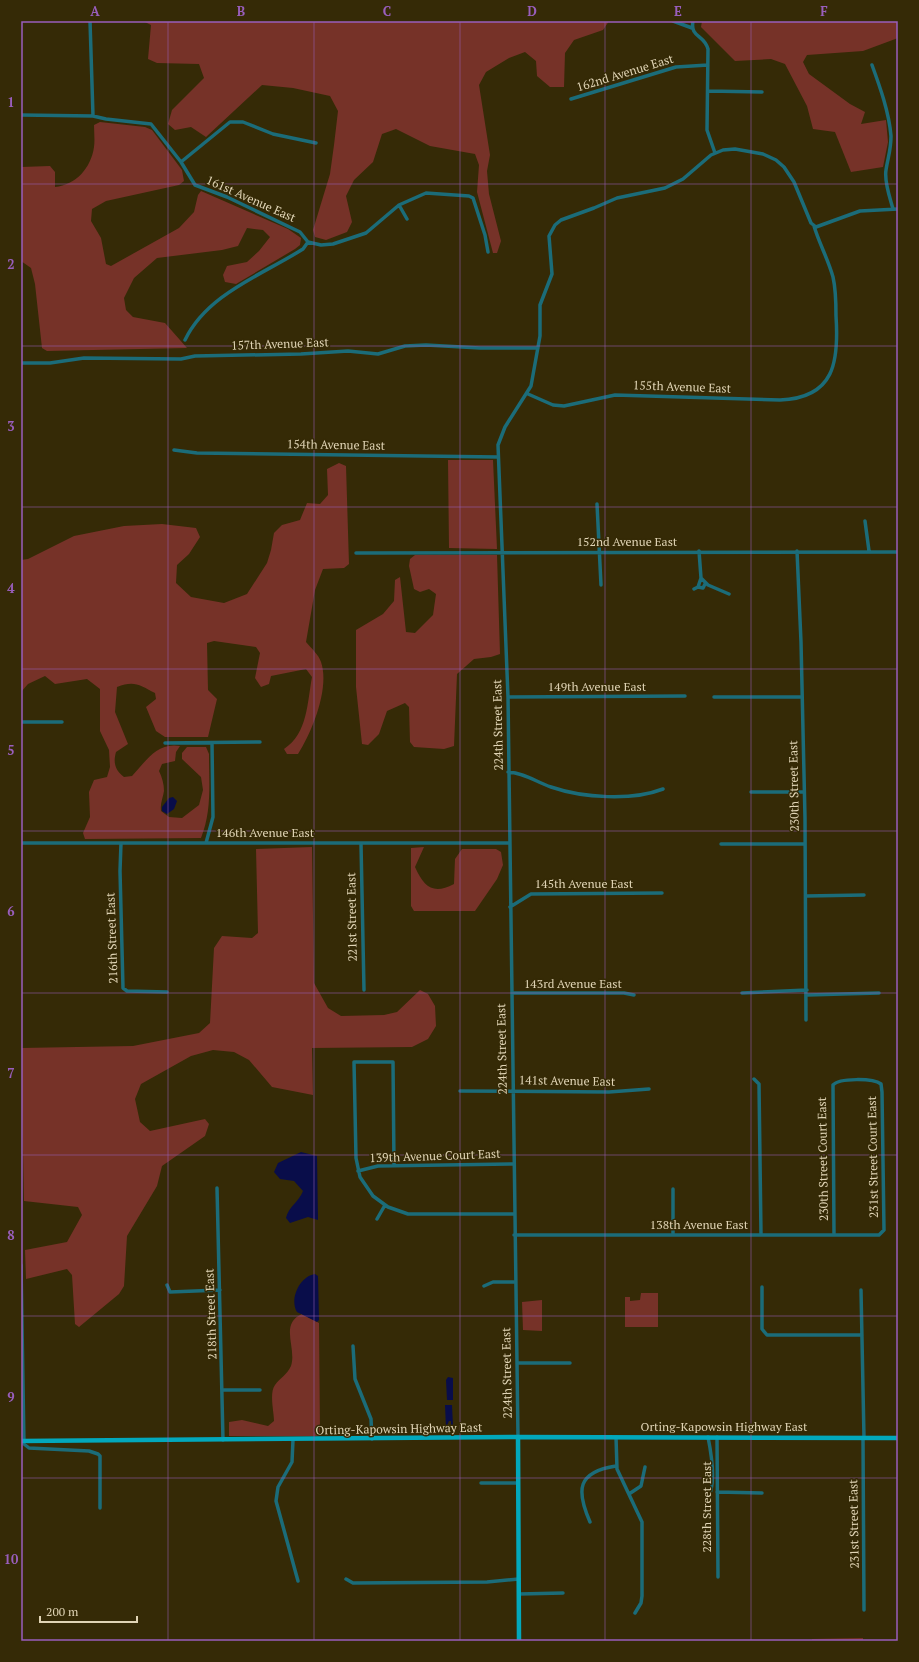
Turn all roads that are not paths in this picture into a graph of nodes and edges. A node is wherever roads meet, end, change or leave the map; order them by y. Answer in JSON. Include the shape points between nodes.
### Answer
{"nodes":[{"id":1,"x":90,"y":21,"type":"edge"},
{"id":2,"x":674,"y":21,"type":"edge"},
{"id":3,"x":693,"y":21,"type":"edge"},
{"id":4,"x":692,"y":28,"type":"junction"},
{"id":5,"x":872,"y":64,"type":"dead end"},
{"id":6,"x":708,"y":65,"type":"junction"},
{"id":7,"x":708,"y":92,"type":"junction"},
{"id":8,"x":762,"y":92,"type":"dead end"},
{"id":9,"x":571,"y":99,"type":"dead end"},
{"id":10,"x":21,"y":115,"type":"edge"},
{"id":11,"x":93,"y":116,"type":"junction"},
{"id":12,"x":316,"y":143,"type":"dead end"},
{"id":13,"x":715,"y":153,"type":"junction"},
{"id":14,"x":181,"y":162,"type":"junction"},
{"id":15,"x":399,"y":205,"type":"junction"},
{"id":16,"x":893,"y":209,"type":"junction"},
{"id":17,"x":898,"y":209,"type":"edge"},
{"id":18,"x":407,"y":219,"type":"dead end"},
{"id":19,"x":814,"y":226,"type":"junction"},
{"id":20,"x":308,"y":242,"type":"junction"},
{"id":21,"x":488,"y":252,"type":"dead end"},
{"id":22,"x":185,"y":340,"type":"dead end"},
{"id":23,"x":538,"y":348,"type":"junction"},
{"id":24,"x":21,"y":363,"type":"edge"},
{"id":25,"x":528,"y":394,"type":"junction"},
{"id":26,"x":174,"y":450,"type":"dead end"},
{"id":27,"x":498,"y":457,"type":"junction"},
{"id":28,"x":597,"y":504,"type":"dead end"},
{"id":29,"x":865,"y":521,"type":"dead end"},
{"id":30,"x":797,"y":551,"type":"junction"},
{"id":31,"x":869,"y":551,"type":"junction"},
{"id":32,"x":502,"y":552,"type":"junction"},
{"id":33,"x":599,"y":552,"type":"junction"},
{"id":34,"x":699,"y":552,"type":"junction"},
{"id":35,"x":898,"y":552,"type":"edge"},
{"id":36,"x":356,"y":553,"type":"dead end"},
{"id":37,"x":701,"y":578,"type":"junction"},
{"id":38,"x":705,"y":584,"type":"junction"},
{"id":39,"x":601,"y":585,"type":"dead end"},
{"id":40,"x":729,"y":594,"type":"dead end"},
{"id":41,"x":686,"y":696,"type":"dead end"},
{"id":42,"x":508,"y":697,"type":"junction"},
{"id":43,"x":714,"y":697,"type":"dead end"},
{"id":44,"x":802,"y":697,"type":"junction"},
{"id":45,"x":21,"y":722,"type":"edge"},
{"id":46,"x":62,"y":722,"type":"dead end"},
{"id":47,"x":260,"y":742,"type":"dead end"},
{"id":48,"x":165,"y":743,"type":"dead end"},
{"id":49,"x":212,"y":743,"type":"junction"},
{"id":50,"x":508,"y":772,"type":"junction"},
{"id":51,"x":663,"y":789,"type":"dead end"},
{"id":52,"x":751,"y":792,"type":"dead end"},
{"id":53,"x":804,"y":792,"type":"junction"},
{"id":54,"x":21,"y":843,"type":"edge"},
{"id":55,"x":121,"y":843,"type":"junction"},
{"id":56,"x":206,"y":843,"type":"junction"},
{"id":57,"x":509,"y":843,"type":"junction"},
{"id":58,"x":361,"y":844,"type":"junction"},
{"id":59,"x":721,"y":844,"type":"dead end"},
{"id":60,"x":805,"y":844,"type":"junction"},
{"id":61,"x":662,"y":893,"type":"dead end"},
{"id":62,"x":864,"y":895,"type":"dead end"},
{"id":63,"x":806,"y":896,"type":"junction"},
{"id":64,"x":510,"y":907,"type":"junction"},
{"id":65,"x":364,"y":990,"type":"dead end"},
{"id":66,"x":167,"y":992,"type":"dead end"},
{"id":67,"x":807,"y":992,"type":"junction"},
{"id":68,"x":512,"y":993,"type":"junction"},
{"id":69,"x":742,"y":993,"type":"dead end"},
{"id":70,"x":879,"y":993,"type":"dead end"},
{"id":71,"x":634,"y":995,"type":"dead end"},
{"id":72,"x":806,"y":1020,"type":"dead end"},
{"id":73,"x":754,"y":1079,"type":"dead end"},
{"id":74,"x":879,"y":1082,"type":"joint"},
{"id":75,"x":649,"y":1089,"type":"dead end"},
{"id":76,"x":460,"y":1091,"type":"dead end"},
{"id":77,"x":513,"y":1091,"type":"junction"},
{"id":78,"x":514,"y":1164,"type":"junction"},
{"id":79,"x":394,"y":1166,"type":"junction"},
{"id":80,"x":358,"y":1170,"type":"junction"},
{"id":81,"x":217,"y":1188,"type":"dead end"},
{"id":82,"x":672,"y":1190,"type":"dead end"},
{"id":83,"x":385,"y":1205,"type":"junction"},
{"id":84,"x":514,"y":1214,"type":"junction"},
{"id":85,"x":377,"y":1219,"type":"dead end"},
{"id":86,"x":883,"y":1232,"type":"joint"},
{"id":87,"x":514,"y":1235,"type":"junction"},
{"id":88,"x":673,"y":1235,"type":"junction"},
{"id":89,"x":761,"y":1235,"type":"junction"},
{"id":90,"x":834,"y":1235,"type":"junction"},
{"id":91,"x":21,"y":1265,"type":"edge"},
{"id":92,"x":515,"y":1282,"type":"junction"},
{"id":93,"x":167,"y":1285,"type":"dead end"},
{"id":94,"x":484,"y":1286,"type":"dead end"},
{"id":95,"x":762,"y":1287,"type":"dead end"},
{"id":96,"x":220,"y":1290,"type":"junction"},
{"id":97,"x":861,"y":1290,"type":"dead end"},
{"id":98,"x":21,"y":1317,"type":"edge"},
{"id":99,"x":862,"y":1335,"type":"junction"},
{"id":100,"x":353,"y":1346,"type":"dead end"},
{"id":101,"x":517,"y":1363,"type":"junction"},
{"id":102,"x":570,"y":1363,"type":"dead end"},
{"id":103,"x":223,"y":1390,"type":"junction"},
{"id":104,"x":260,"y":1390,"type":"dead end"},
{"id":105,"x":518,"y":1437,"type":"junction"},
{"id":106,"x":616,"y":1437,"type":"junction"},
{"id":107,"x":708,"y":1437,"type":"junction"},
{"id":108,"x":717,"y":1437,"type":"junction"},
{"id":109,"x":863,"y":1438,"type":"junction"},
{"id":110,"x":898,"y":1438,"type":"edge"},
{"id":111,"x":372,"y":1439,"type":"junction"},
{"id":112,"x":223,"y":1440,"type":"junction"},
{"id":113,"x":293,"y":1440,"type":"junction"},
{"id":114,"x":22,"y":1441,"type":"edge"},
{"id":115,"x":616,"y":1466,"type":"junction"},
{"id":116,"x":645,"y":1467,"type":"dead end"},
{"id":117,"x":518,"y":1483,"type":"junction"},
{"id":118,"x":481,"y":1484,"type":"dead end"},
{"id":119,"x":717,"y":1492,"type":"junction"},
{"id":120,"x":762,"y":1493,"type":"dead end"},
{"id":121,"x":629,"y":1494,"type":"junction"},
{"id":122,"x":707,"y":1499,"type":"dead end"},
{"id":123,"x":100,"y":1508,"type":"dead end"},
{"id":124,"x":590,"y":1522,"type":"dead end"},
{"id":125,"x":718,"y":1577,"type":"dead end"},
{"id":126,"x":346,"y":1579,"type":"dead end"},
{"id":127,"x":519,"y":1579,"type":"junction"},
{"id":128,"x":298,"y":1581,"type":"dead end"},
{"id":129,"x":519,"y":1594,"type":"junction"},
{"id":130,"x":563,"y":1594,"type":"dead end"},
{"id":131,"x":864,"y":1610,"type":"dead end"},
{"id":132,"x":635,"y":1613,"type":"dead end"},
{"id":133,"x":520,"y":1641,"type":"edge"}],
"edges":[{"from":1,"to":11,"type":"street"},
{"from":2,"to":4,"type":"street"},
{"from":3,"to":4,"type":"street"},
{"from":4,"to":6,"type":"street","via":[[696,35],[704,38],[707,43]]},
{"from":5,"to":16,"type":"street","via":[[889,125],[891,153],[886,178]]},
{"from":6,"to":7,"type":"street"},
{"from":6,"to":9,"type":"street","name":"162nd Avenue East","via":[[676,67]]},
{"from":7,"to":8,"type":"street"},
{"from":7,"to":13,"type":"street","via":[[707,130]]},
{"from":10,"to":11,"type":"street","name":"161st Avenue East"},
{"from":11,"to":14,"type":"street","name":"161st Avenue East","via":[[106,120],[151,124]]},
{"from":12,"to":14,"type":"street","via":[[273,134],[243,122],[230,122]]},
{"from":13,"to":19,"type":"street","via":[[744,150],[776,160],[791,176]]},
{"from":13,"to":23,"type":"street","name":"224th Street East","via":[[675,184],[658,191],[617,198],[554,225],[549,238],[552,274],[540,304]]},
{"from":14,"to":20,"type":"street","name":"161st Avenue East","via":[[198,187],[227,197],[300,232]]},
{"from":15,"to":18,"type":"street"},
{"from":15,"to":20,"type":"street","via":[[366,233],[321,246]]},
{"from":15,"to":21,"type":"street","via":[[428,192],[471,196],[485,235]]},
{"from":16,"to":17,"type":"street"},
{"from":16,"to":19,"type":"street","via":[[860,211],[823,226]]},
{"from":19,"to":25,"type":"street","name":"155th Avenue East","via":[[835,289],[838,351],[830,375],[816,390],[792,400],[615,395],[555,406]]},
{"from":20,"to":22,"type":"street","via":[[303,249],[231,291],[209,307],[196,320]]},
{"from":23,"to":24,"type":"street","name":"157th Avenue East","via":[[426,345],[406,346],[378,354],[348,351],[181,358],[84,358],[50,363]]},
{"from":23,"to":25,"type":"street","name":"224th Street East"},
{"from":25,"to":27,"type":"street","name":"224th Street East","via":[[502,431]]},
{"from":26,"to":27,"type":"street","name":"154th Avenue East","via":[[196,453]]},
{"from":27,"to":32,"type":"street","name":"224th Street East"},
{"from":28,"to":33,"type":"street"},
{"from":29,"to":31,"type":"street"},
{"from":30,"to":31,"type":"street","name":"152nd Avenue East"},
{"from":30,"to":34,"type":"street","name":"152nd Avenue East"},
{"from":30,"to":44,"type":"street","name":"230th Street East"},
{"from":31,"to":35,"type":"street","name":"152nd Avenue East"},
{"from":32,"to":33,"type":"street","name":"152nd Avenue East"},
{"from":32,"to":36,"type":"street","name":"152nd Avenue East"},
{"from":32,"to":42,"type":"street","name":"224th Street East"},
{"from":33,"to":34,"type":"street","name":"152nd Avenue East"},
{"from":33,"to":39,"type":"street"},
{"from":34,"to":37,"type":"street"},
{"from":37,"to":38,"type":"street"},
{"from":37,"to":38,"type":"street","via":[[696,588],[703,588]]},
{"from":38,"to":40,"type":"street"},
{"from":41,"to":42,"type":"street","name":"149th Avenue East"},
{"from":42,"to":50,"type":"street","name":"224th Street East"},
{"from":43,"to":44,"type":"street"},
{"from":44,"to":53,"type":"street","name":"230th Street East"},
{"from":45,"to":46,"type":"street"},
{"from":47,"to":49,"type":"street"},
{"from":48,"to":49,"type":"street"},
{"from":49,"to":56,"type":"street","via":[[213,817]]},
{"from":50,"to":51,"type":"street","via":[[525,774],[546,785],[581,795],[643,795]]},
{"from":50,"to":57,"type":"street","name":"224th Street East"},
{"from":52,"to":53,"type":"street"},
{"from":53,"to":60,"type":"street","name":"230th Street East"},
{"from":54,"to":55,"type":"street","name":"146th Avenue East"},
{"from":55,"to":56,"type":"street","name":"146th Avenue East"},
{"from":55,"to":66,"type":"street","name":"216th Street East","via":[[123,988],[127,991]]},
{"from":56,"to":58,"type":"street","name":"146th Avenue East"},
{"from":57,"to":58,"type":"street","name":"146th Avenue East"},
{"from":57,"to":64,"type":"street","name":"224th Street East"},
{"from":58,"to":65,"type":"street","name":"221st Street East"},
{"from":59,"to":60,"type":"street"},
{"from":60,"to":63,"type":"street","name":"230th Street East"},
{"from":61,"to":64,"type":"street","name":"145th Avenue East","via":[[531,894]]},
{"from":62,"to":63,"type":"street"},
{"from":63,"to":67,"type":"street","name":"230th Street East"},
{"from":64,"to":68,"type":"street","name":"224th Street East"},
{"from":67,"to":69,"type":"street"},
{"from":67,"to":70,"type":"street"},
{"from":67,"to":72,"type":"street","name":"230th Street East"},
{"from":68,"to":71,"type":"street","name":"143rd Avenue East"},
{"from":68,"to":77,"type":"street","name":"224th Street East"},
{"from":73,"to":89,"type":"street","via":[[759,1084]]},
{"from":74,"to":86,"type":"street","name":"231st Street Court East","via":[[882,1092]]},
{"from":74,"to":90,"type":"street","name":"230th Street Court East","via":[[839,1081],[834,1084],[832,1090]]},
{"from":75,"to":77,"type":"street","name":"141st Avenue East","via":[[609,1092]]},
{"from":76,"to":77,"type":"street","name":"141st Avenue East"},
{"from":77,"to":78,"type":"street","name":"224th Street East"},
{"from":78,"to":79,"type":"street","name":"139th Avenue Court East"},
{"from":78,"to":84,"type":"street","name":"224th Street East"},
{"from":79,"to":80,"type":"street","name":"139th Avenue Court East"},
{"from":79,"to":80,"type":"street","via":[[393,1062],[354,1062]]},
{"from":80,"to":83,"type":"street","via":[[368,1190]]},
{"from":81,"to":96,"type":"street","name":"218th Street East"},
{"from":82,"to":88,"type":"street"},
{"from":83,"to":84,"type":"street","via":[[415,1215]]},
{"from":83,"to":85,"type":"street"},
{"from":84,"to":87,"type":"street","name":"224th Street East"},
{"from":86,"to":90,"type":"street","name":"138th Avenue East","via":[[875,1235]]},
{"from":87,"to":88,"type":"street","name":"138th Avenue East"},
{"from":87,"to":92,"type":"street","name":"224th Street East"},
{"from":88,"to":89,"type":"street","name":"138th Avenue East"},
{"from":89,"to":90,"type":"street","name":"138th Avenue East"},
{"from":91,"to":98,"type":"street"},
{"from":92,"to":94,"type":"street","via":[[494,1282]]},
{"from":92,"to":101,"type":"street","name":"224th Street East"},
{"from":93,"to":96,"type":"street","via":[[170,1292]]},
{"from":95,"to":99,"type":"street","via":[[762,1329],[769,1336]]},
{"from":96,"to":103,"type":"street","name":"218th Street East"},
{"from":97,"to":99,"type":"street","name":"231st Street East"},
{"from":98,"to":114,"type":"street"},
{"from":99,"to":109,"type":"street","name":"231st Street East"},
{"from":100,"to":111,"type":"street","via":[[355,1379],[371,1419]]},
{"from":101,"to":102,"type":"street"},
{"from":101,"to":105,"type":"street","name":"224th Street East"},
{"from":103,"to":104,"type":"street"},
{"from":103,"to":112,"type":"street","name":"218th Street East"},
{"from":105,"to":106,"type":"main road","name":"Orting-Kapowsin Highway East"},
{"from":105,"to":111,"type":"main road","name":"Orting-Kapowsin Highway East"},
{"from":105,"to":117,"type":"main road","name":"224th Street East"},
{"from":106,"to":107,"type":"main road","name":"Orting-Kapowsin Highway East"},
{"from":106,"to":115,"type":"street"},
{"from":107,"to":108,"type":"main road","name":"Orting-Kapowsin Highway East"},
{"from":107,"to":122,"type":"street","via":[[712,1479],[711,1493]]},
{"from":108,"to":109,"type":"main road","name":"Orting-Kapowsin Highway East"},
{"from":108,"to":119,"type":"street","name":"228th Street East"},
{"from":109,"to":110,"type":"main road","name":"Orting-Kapowsin Highway East"},
{"from":109,"to":131,"type":"street","name":"231st Street East"},
{"from":111,"to":113,"type":"main road","name":"Orting-Kapowsin Highway East"},
{"from":112,"to":113,"type":"main road","name":"Orting-Kapowsin Highway East"},
{"from":112,"to":114,"type":"main road","name":"Orting-Kapowsin Highway East"},
{"from":113,"to":128,"type":"street","via":[[292,1462],[278,1487],[276,1501]]},
{"from":114,"to":123,"type":"street","via":[[30,1448],[90,1451],[98,1454]]},
{"from":115,"to":121,"type":"street"},
{"from":115,"to":124,"type":"street","via":[[596,1471],[581,1489],[581,1500]]},
{"from":116,"to":121,"type":"street","via":[[641,1486]]},
{"from":117,"to":118,"type":"street"},
{"from":117,"to":127,"type":"main road","name":"224th Street East"},
{"from":119,"to":120,"type":"street"},
{"from":119,"to":125,"type":"street","name":"228th Street East"},
{"from":121,"to":132,"type":"street","via":[[642,1522],[642,1596]]},
{"from":126,"to":127,"type":"street","via":[[352,1583],[487,1582]]},
{"from":127,"to":129,"type":"main road","name":"224th Street East"},
{"from":129,"to":130,"type":"street"},
{"from":129,"to":133,"type":"main road","name":"224th Street East"}]}
